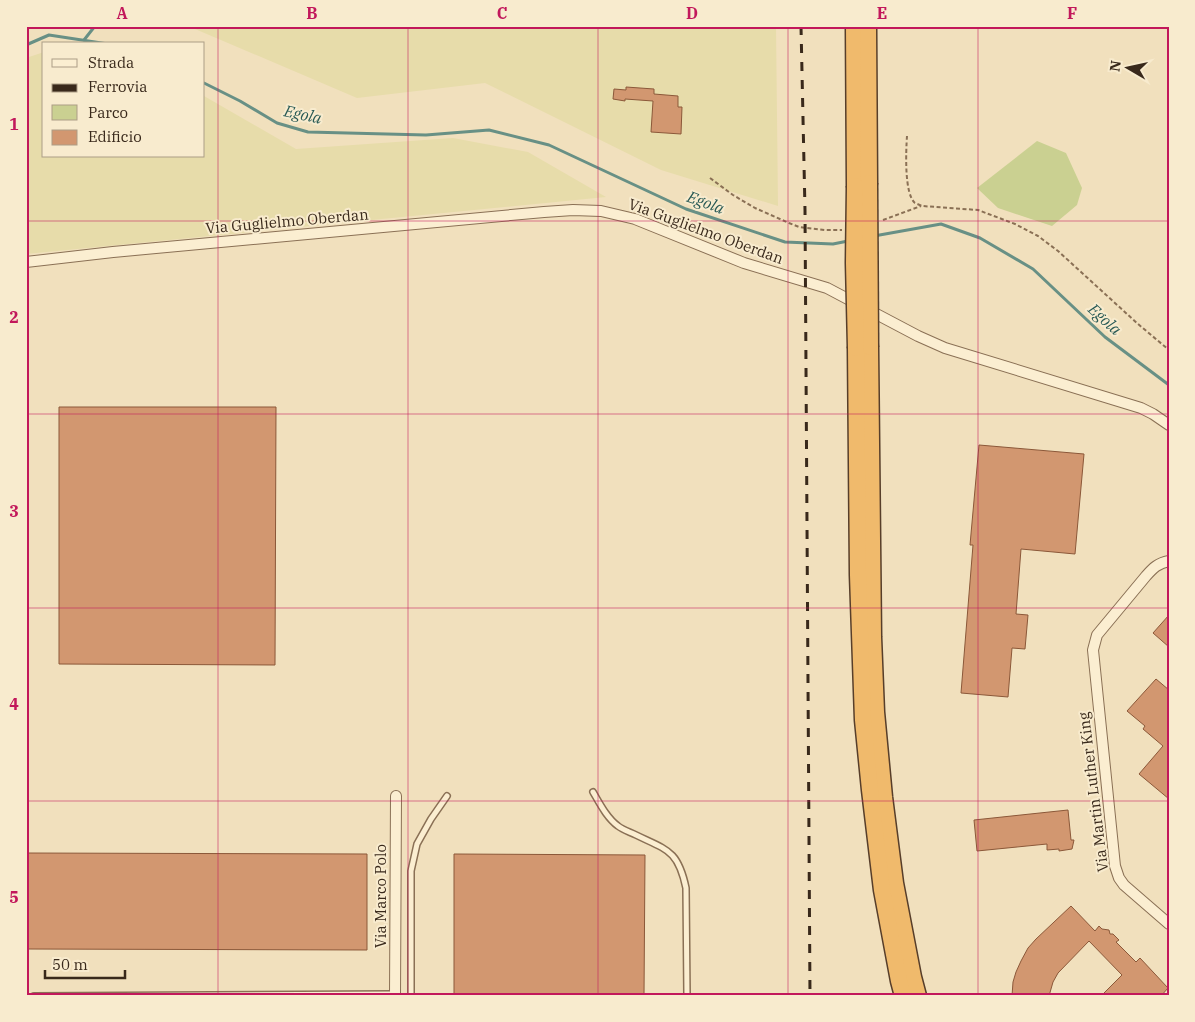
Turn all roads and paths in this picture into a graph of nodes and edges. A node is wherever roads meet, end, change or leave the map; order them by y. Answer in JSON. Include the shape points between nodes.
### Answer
{"nodes":[{"id":1,"x":854,"y":26,"type":"edge"},
{"id":2,"x":868,"y":26,"type":"edge"},
{"id":3,"x":907,"y":136,"type":"dead end"},
{"id":4,"x":710,"y":178,"type":"dead end"},
{"id":5,"x":862,"y":185,"type":"junction"},
{"id":6,"x":922,"y":206,"type":"junction"},
{"id":7,"x":881,"y":221,"type":"dead end"},
{"id":8,"x":849,"y":228,"type":"dead end"},
{"id":9,"x":26,"y":262,"type":"edge"},
{"id":10,"x":863,"y":348,"type":"junction"},
{"id":11,"x":1169,"y":350,"type":"edge"},
{"id":12,"x":1169,"y":425,"type":"edge"},
{"id":13,"x":1169,"y":561,"type":"edge"},
{"id":14,"x":593,"y":792,"type":"dead end"},
{"id":15,"x":396,"y":796,"type":"dead end"},
{"id":16,"x":447,"y":796,"type":"dead end"},
{"id":17,"x":1169,"y":924,"type":"edge"},
{"id":18,"x":195,"y":995,"type":"edge"},
{"id":19,"x":395,"y":995,"type":"edge"},
{"id":20,"x":34,"y":996,"type":"edge"},
{"id":21,"x":411,"y":996,"type":"edge"},
{"id":22,"x":687,"y":996,"type":"edge"},
{"id":23,"x":903,"y":996,"type":"edge"},
{"id":24,"x":918,"y":996,"type":"edge"}],
"edges":[{"from":1,"to":5,"type":"highway"},
{"from":2,"to":5,"type":"highway"},
{"from":3,"to":6,"type":"path","via":[[906,167],[910,196]]},
{"from":4,"to":8,"type":"path","via":[[755,208],[799,227]]},
{"from":5,"to":10,"type":"highway","bridge":true},
{"from":6,"to":7,"type":"path"},
{"from":6,"to":11,"type":"path","via":[[978,210],[1038,236]]},
{"from":9,"to":12,"type":"street","name":"Via Guglielmo Oberdan","via":[[544,212],[601,211],[636,219],[744,263],[827,288],[945,348],[1141,408]]},
{"from":10,"to":23,"type":"highway","via":[[858,575],[863,720],[880,873]]},
{"from":10,"to":24,"type":"highway","via":[[876,712],[895,883]]},
{"from":13,"to":17,"type":"street","name":"Via Martin Luther King","via":[[1154,567],[1097,635],[1093,650],[1115,866],[1124,885]]},
{"from":14,"to":22,"type":"lane","via":[[619,827],[667,850],[683,872]]},
{"from":15,"to":19,"type":"street","name":"Via Marco Polo"},
{"from":16,"to":21,"type":"lane","via":[[417,844],[411,871]]},
{"from":18,"to":19,"type":"lane"},
{"from":18,"to":20,"type":"lane"}]}
